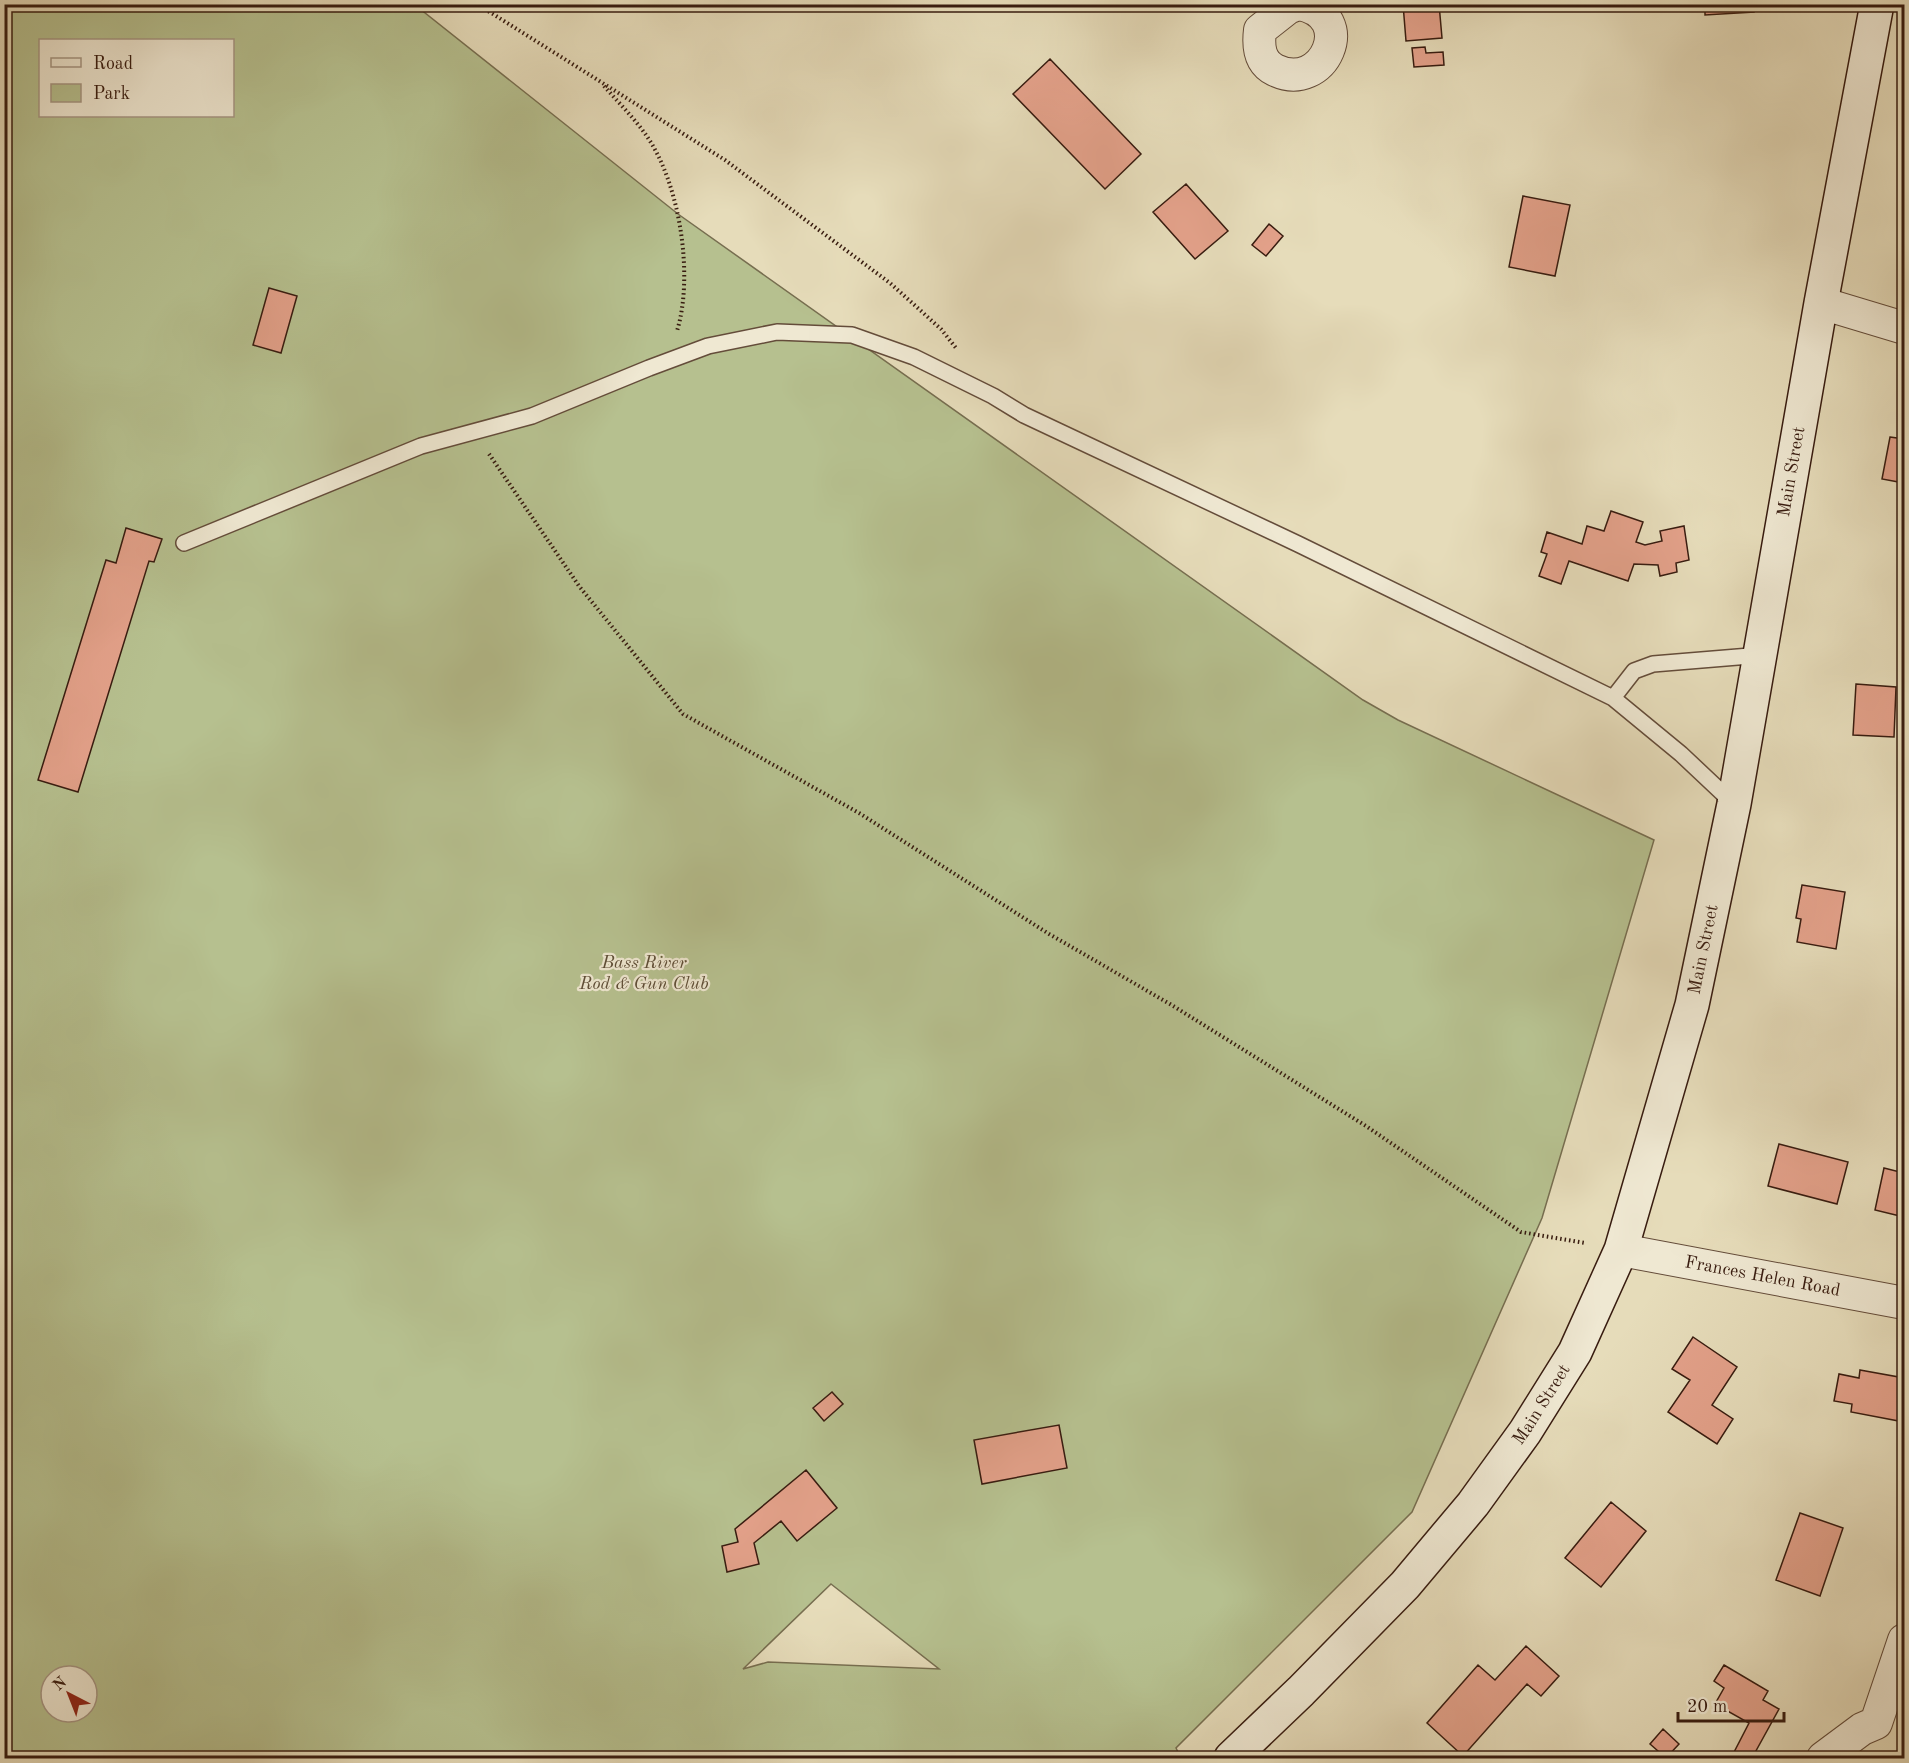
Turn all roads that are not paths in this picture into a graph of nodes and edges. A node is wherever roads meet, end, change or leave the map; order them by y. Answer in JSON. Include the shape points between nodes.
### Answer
{"nodes":[{"id":1,"x":1299,"y":4,"type":"edge"},
{"id":2,"x":1877,"y":4,"type":"edge"},
{"id":3,"x":1261,"y":13,"type":"edge"},
{"id":4,"x":1821,"y":303,"type":"junction"},
{"id":5,"x":1905,"y":328,"type":"edge"},
{"id":6,"x":184,"y":543,"type":"dead end"},
{"id":7,"x":1762,"y":655,"type":"junction"},
{"id":8,"x":1613,"y":698,"type":"junction"},
{"id":9,"x":1734,"y":804,"type":"junction"},
{"id":10,"x":1621,"y":1250,"type":"junction"},
{"id":11,"x":1905,"y":1303,"type":"edge"},
{"id":12,"x":1905,"y":1640,"type":"edge"},
{"id":13,"x":1890,"y":1722,"type":"edge"},
{"id":14,"x":1231,"y":1758,"type":"edge"},
{"id":15,"x":1823,"y":1758,"type":"edge"}],
"edges":[{"from":1,"to":3,"type":"street"},
{"from":1,"to":3,"type":"street","via":[[1321,13],[1331,29],[1332,41],[1316,68],[1300,75],[1285,74],[1264,62],[1258,40]]},
{"from":2,"to":4,"type":"main road","name":"Main Street"},
{"from":4,"to":5,"type":"street"},
{"from":4,"to":7,"type":"main road","name":"Main Street"},
{"from":6,"to":8,"type":"lane","via":[[421,446],[532,416],[708,346],[777,332],[852,335],[914,357],[1024,415]]},
{"from":7,"to":8,"type":"lane","via":[[1653,664],[1634,671]]},
{"from":7,"to":9,"type":"main road","name":"Main Street"},
{"from":8,"to":9,"type":"lane"},
{"from":9,"to":10,"type":"main road","name":"Main Street","via":[[1692,1005]]},
{"from":10,"to":11,"type":"street","name":"Frances Helen Road"},
{"from":10,"to":14,"type":"main road","name":"Main Street","via":[[1575,1352],[1525,1432],[1473,1504],[1405,1585]]},
{"from":12,"to":13,"type":"street"},
{"from":13,"to":15,"type":"street","via":[[1862,1728]]}]}
